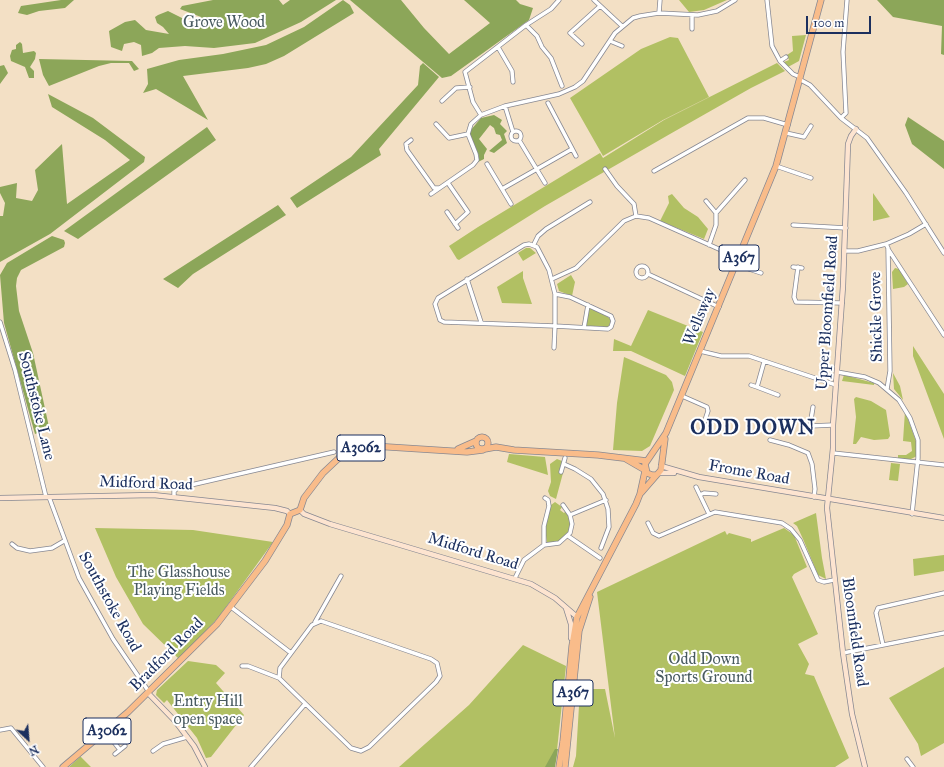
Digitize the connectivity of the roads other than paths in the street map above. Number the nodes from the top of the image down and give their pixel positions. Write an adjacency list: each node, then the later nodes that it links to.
1 (559, 0): 11 (street)
2 (594, 0): 8 (street)
3 (660, 0): 9 (street)
4 (735, 0): 10 (street)
5 (767, 0): 19 (street)
6 (820, 0): 20 (main road, A367)
7 (847, 0): 28 (street)
8 (600, 6): 12 (street); 15 (street)
9 (659, 13): 10 (street); 12 (street)
10 (692, 15): 13 (street)
11 (526, 25): 17 (street); 22 (street)
12 (622, 26): 14 (street)
13 (692, 29)
14 (610, 41): 16 (street); 26 (street)
15 (582, 44)
16 (622, 46)
17 (498, 47): 21 (street); 23 (street)
18 (786, 57): 19 (street)
19 (780, 61): 20 (street)
20 (800, 78): 28 (street); 30 (main road, Wellsway / A367)
21 (513, 82)
22 (562, 86)
23 (470, 87): 24 (street); 27 (street)
24 (442, 100)
25 (548, 104): 38 (street)
26 (505, 106): 27 (street); 33 (street)
27 (481, 115): 35 (street)
28 (841, 118): 32 (street)
29 (436, 124): 35 (street)
30 (788, 125): 34 (main road, Wellsway / A367); 44 (street)
31 (811, 126): 34 (street)
32 (856, 129): 59 (street); 62 (street, Upper Bloomfield Road)
33 (513, 132): 37 (street); 37 (street)
34 (786, 132): 41 (main road, Wellsway / A367)
35 (468, 134): 47 (street)
36 (411, 140): 49 (street)
37 (519, 140): 42 (street)
38 (572, 149): 39 (street); 42 (street)
39 (576, 156)
40 (487, 164): 50 (street)
41 (776, 166): 45 (street); 68 (main road, Wellsway / A367)
42 (536, 169): 48 (street); 50 (street)
43 (605, 169): 57 (street)
44 (654, 171)
45 (810, 178)
46 (745, 180): 56 (street)
47 (448, 183): 49 (street); 58 (street)
48 (544, 183)
49 (440, 188): 51 (street)
50 (502, 189): 54 (street)
51 (431, 194)
52 (706, 201): 56 (street)
53 (590, 202): 63 (street)
54 (511, 204)
55 (447, 212): 58 (street)
56 (716, 213): 64 (street)
57 (636, 216): 64 (street); 74 (street)
58 (455, 224): 61 (street)
59 (926, 224): 65 (street); 67 (street)
60 (793, 225): 62 (street)
61 (458, 228)
62 (846, 228): 66 (street, Upper Bloomfield Road)
63 (534, 244): 73 (street); 74 (street)
64 (709, 244): 68 (street)
65 (887, 246): 66 (street); 83 (street); 91 (street, Shickle Grove)
66 (845, 251): 76 (street, Upper Bloomfield Road)
67 (944, 253)
68 (739, 258): 69 (main road, Wellsway / A367)
69 (737, 265): 71 (street); 78 (main road, Wellsway / A367)
70 (793, 267): 76 (street)
71 (761, 273)
72 (648, 274): 78 (street)
73 (467, 279): 80 (street); 80 (street)
74 (552, 279): 75 (street)
75 (555, 294): 77 (street); 81 (street)
76 (842, 303): 87 (street, Upper Bloomfield Road)
77 (588, 305): 82 (street); 82 (street)
78 (718, 307): 85 (main road, Wellsway / A367)
79 (0, 322): 122 (street, Southstoke Lane)
80 (481, 322): 81 (street)
81 (555, 326): 82 (street); 84 (street)
82 (584, 328)
83 (944, 335)
84 (554, 348)
85 (700, 351): 86 (street); 93 (main road, Wellsway / A367)
86 (764, 362): 89 (street); 90 (street)
87 (837, 372): 89 (street, Upper Bloomfield Road); 91 (street)
88 (751, 385): 90 (street)
89 (836, 385): 95 (street, Upper Bloomfield Road)
90 (757, 387): 92 (street)
91 (887, 388): 109 (street)
92 (778, 395)
93 (682, 396): 96 (street); 97 (main road, Wellsway / A367)
94 (813, 408): 95 (street)
95 (833, 425): 105 (street, Upper Bloomfield Road)
96 (701, 432)
97 (666, 433): 108 (main road, Wellsway / A367); 111 (main road, Wellsway / A367)
98 (487, 440): 100 (main road); 101 (main road); 103 (main road, A3062)
99 (770, 440): 125 (street, Frome Road)
100 (476, 441): 101 (main road); 102 (main road, A3062)
101 (484, 449): 102 (main road, A3062); 103 (main road, A3062)
102 (451, 450): 129 (main road, A3062)
103 (510, 450): 107 (main road, A3062)
104 (334, 452): 121 (street)
105 (832, 453): 109 (street); 127 (street, Upper Bloomfield Road)
106 (565, 458): 110 (street)
107 (623, 458): 108 (main road, A3062); 113 (main road, A3062)
108 (648, 460): 111 (main road); 113 (main road, Wellsway)
109 (918, 462): 112 (street); 132 (street)
110 (564, 464): 114 (street); 126 (street)
111 (661, 465): 115 (street, Frome Road); 116 (main road, Wellsway)
112 (944, 465)
113 (645, 470): 116 (main road); 118 (main road, Wellsway / A367)
114 (562, 472)
115 (680, 473): 116 (street, Frome Road); 125 (street, Frome Road)
116 (658, 474): 118 (main road, Wellsway / A367)
117 (696, 487): 120 (street)
118 (640, 494): 148 (main road, Wellsway / A367)
119 (716, 494): 120 (street)
120 (700, 495): 131 (street)
121 (174, 496): 122 (street, Midford Road); 130 (street, Midford Road)
122 (48, 497): 123 (street, Midford Road); 137 (street, Southstoke Road)
123 (0, 498)
124 (545, 498): 139 (street)
125 (814, 498): 127 (street, Frome Road)
126 (606, 500): 133 (street); 140 (street)
127 (827, 500): 132 (street, Frome Road); 144 (street, Bloomfield Road)
128 (563, 506): 133 (street)
129 (300, 510): 130 (main road); 143 (street, Midford Road)
130 (290, 514): 147 (main road, Bradford Road / A3062)
131 (709, 514): 135 (street); 144 (street)
132 (912, 514): 134 (street, Frome Road)
133 (570, 515): 136 (street)
134 (944, 518)
135 (648, 523)
136 (568, 536): 139 (street); 141 (street)
137 (64, 541): 138 (street); 157 (street, Southstoke Road)
138 (12, 544)
139 (544, 545): 143 (street)
140 (601, 548)
141 (600, 558)
142 (341, 576): 149 (street)
143 (515, 578): 146 (street, Midford Road)
144 (834, 580): 153 (street, Bloomfield Road)
145 (944, 593): 151 (street)
146 (564, 606): 148 (street, Midford Road); 152 (street)
147 (231, 607): 154 (street); 157 (main road, Bradford Road / A3062)
148 (580, 618): 152 (main road, Wellsway / A367); 172 (main road, Wellsway / A367)
149 (315, 622): 154 (street); 158 (street)
150 (944, 633): 151 (street)
151 (884, 645): 153 (street)
152 (572, 646): 171 (main road, Wellsway / A367)
153 (843, 653): 173 (street, Bloomfield Road)
154 (291, 654): 156 (street)
155 (242, 666): 156 (street)
156 (279, 678): 158 (street)
157 (149, 692): 160 (main road, Bradford Road / A3062); 161 (street)
158 (305, 704): 170 (street)
159 (0, 730): 167 (street)
160 (106, 732): 163 (street); 168 (main road, Bradford Road / A3062)
161 (187, 737): 164 (street); 169 (street)
162 (126, 746): 163 (street)
163 (120, 750): 165 (street)
164 (152, 751)
165 (115, 754)
166 (907, 759): 174 (street)
167 (43, 767)
168 (63, 767)
169 (205, 767)
170 (251, 767)
171 (559, 767)
172 (565, 767)
173 (865, 767)
174 (913, 767)

